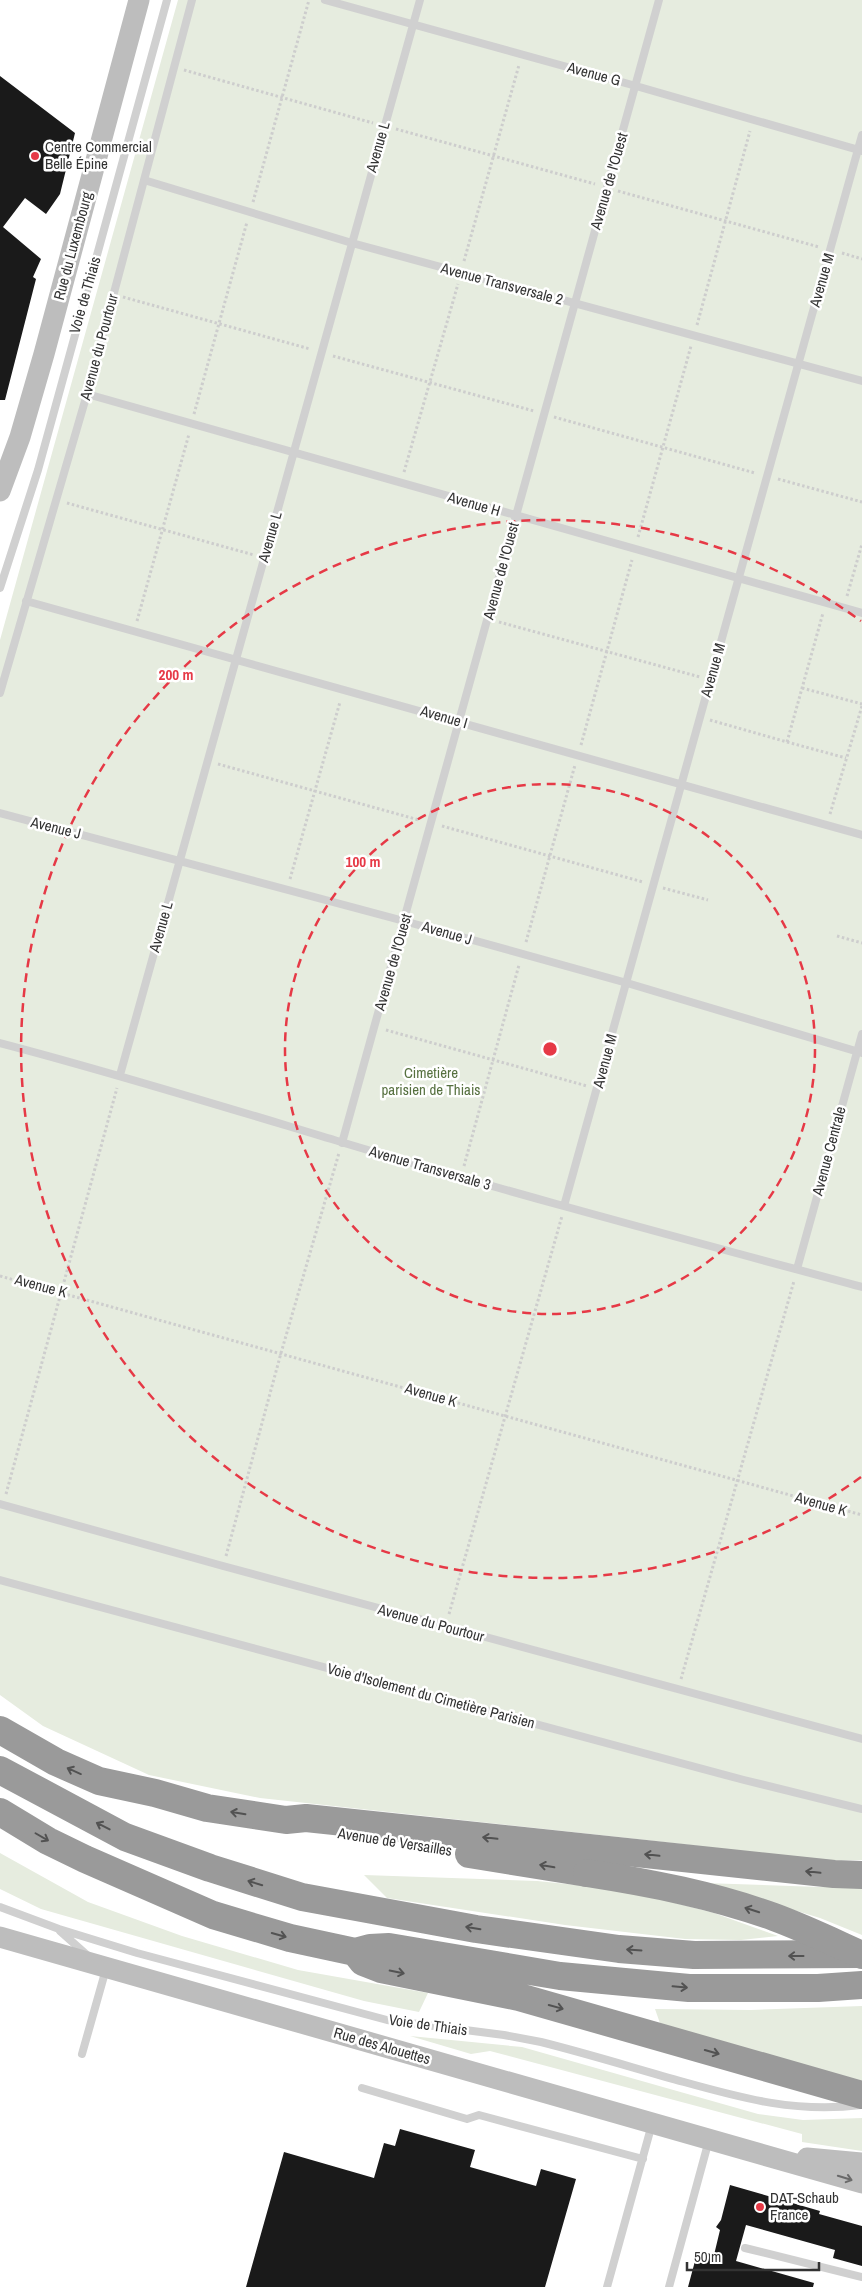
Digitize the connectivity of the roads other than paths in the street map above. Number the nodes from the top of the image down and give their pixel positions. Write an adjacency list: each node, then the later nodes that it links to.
1 (139, 0): 18 (main road, Rue du Luxembourg)
2 (167, 0): 21 (lane, Voie de Thiais)
3 (192, 0): 11 (lane, Avenue du Pourtour)
4 (325, 0): 7 (lane, Avenue G)
5 (420, 0): 7 (lane, Avenue L)
6 (659, 0): 8 (lane, Avenue de l'Ouest)
7 (413, 25): 8 (lane, Avenue G); 12 (lane, Avenue L)
8 (636, 86): 10 (lane, Avenue G); 13 (lane, Avenue de l'Ouest)
9 (862, 134): 10 (lane, Avenue M)
10 (860, 151): 14 (lane, Avenue M)
11 (144, 180): 12 (lane, Avenue Transversale 2); 16 (lane, Avenue du Pourtour)
12 (352, 243): 13 (lane, Avenue Transversale 2); 17 (lane, Avenue L)
13 (575, 304): 14 (lane, Avenue Transversale 2); 19 (lane, Avenue de l'Ouest)
14 (798, 364): 15 (lane, Avenue Transversale 2); 20 (lane, Avenue M)
15 (862, 381)
16 (87, 394): 17 (lane, Avenue H); 22 (lane, Avenue du Pourtour)
17 (294, 451): 19 (lane, Avenue H); 24 (lane, Avenue L)
18 (0, 491)
19 (516, 516): 20 (lane, Avenue H); 26 (lane, Avenue de l'Ouest)
20 (739, 578): 23 (lane, Avenue H); 27 (lane, Avenue M)
21 (0, 588)
22 (26, 601): 24 (lane, Avenue I); 25 (lane, Avenue du Pourtour)
23 (862, 613)
24 (236, 659): 26 (lane, Avenue I); 30 (lane, Avenue L)
25 (0, 693)
26 (460, 721): 27 (lane, Avenue I); 31 (lane, Avenue de l'Ouest)
27 (682, 783): 29 (lane, Avenue I); 32 (lane, Avenue M)
28 (0, 813): 30 (lane, Avenue J)
29 (862, 835)
30 (180, 860): 31 (lane, Avenue J); 36 (lane, Avenue L)
31 (404, 921): 32 (lane, Avenue J); 37 (lane, Avenue de l'Ouest)
32 (626, 983): 35 (lane, Avenue J); 38 (lane, Avenue M)
33 (862, 1034): 35 (lane, Avenue Centrale)
34 (0, 1042): 36 (lane, Avenue Transversale 3)
35 (860, 1052): 39 (lane, Avenue Centrale)
36 (120, 1075): 37 (lane, Avenue Transversale 3)
37 (342, 1143): 38 (lane, Avenue Transversale 3)
38 (564, 1206): 39 (lane, Avenue Transversale 3)
39 (797, 1269): 40 (lane, Avenue Transversale 3)
40 (862, 1287)
41 (2, 1504): 44 (lane, Avenue du Pourtour)
42 (0, 1580): 46 (lane, Voie d'Isolement du Cimetière Parisien)
43 (0, 1730): 48 (highway, one-way to 43)
44 (862, 1739)
45 (5, 1773): 54 (highway, one-way to 45)
46 (862, 1809)
47 (0, 1812): 53 (highway, one-way to 53)
48 (286, 1820): 49 (highway, one-way to 48); 54 (highway, Avenue de Versailles, one-way to 48, bridge)
49 (862, 1875)
50 (0, 1907): 51 (lane, Voie de Thiais)
51 (59, 1929): 55 (lane); 60 (lane, Voie de Thiais)
52 (0, 1937): 55 (main road, Rue des Alouettes)
53 (355, 1952): 56 (highway, one-way to 56); 59 (highway, one-way to 59)
54 (862, 1955)
55 (103, 1968): 57 (lane); 61 (main road, Rue des Alouettes)
56 (862, 1985)
57 (82, 2054)
58 (362, 2088): 64 (lane)
59 (862, 2095)
60 (862, 2105)
61 (653, 2122): 62 (main road, Rue des Alouettes); 64 (lane)
62 (709, 2138): 63 (main road, Rue des Alouettes); 70 (lane)
63 (765, 2154): 65 (main road); 66 (main road, one-way to 66)
64 (643, 2160): 69 (lane)
65 (862, 2163)
66 (862, 2183)
67 (745, 2248): 68 (lane)
68 (862, 2277)
69 (607, 2287)
70 (669, 2287)

